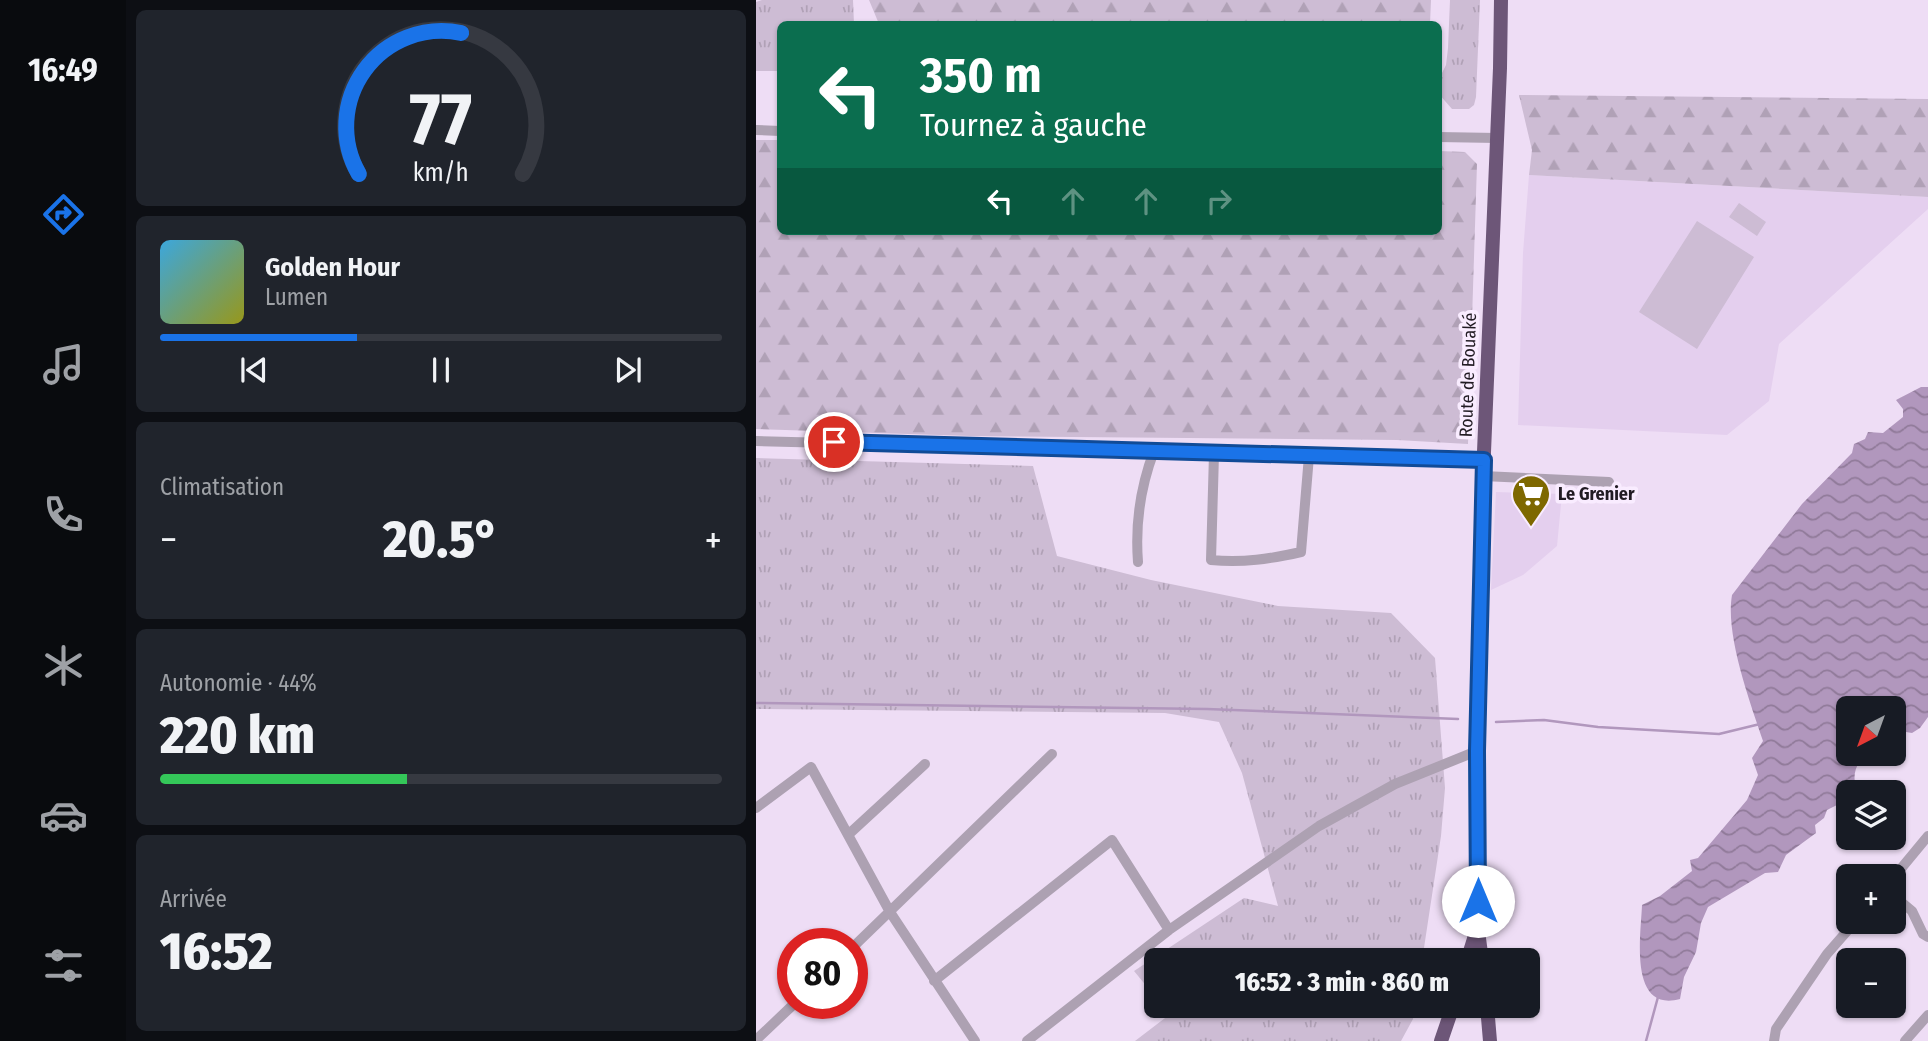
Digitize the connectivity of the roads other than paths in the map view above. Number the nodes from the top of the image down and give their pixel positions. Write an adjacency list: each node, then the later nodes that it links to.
1 (1501, 0): 5 (highway, Route de Bouaké)
2 (756, 130): 3 (street)
3 (777, 131)
4 (1442, 138): 5 (street)
5 (1497, 138): 10 (highway, Route de Bouaké)
6 (756, 441): 7 (street)
7 (1154, 452): 8 (street); 13 (street)
8 (1214, 454): 9 (street); 9 (street)
9 (1310, 456): 10 (street)
10 (1484, 460): 11 (highway, Route de Bouaké)
11 (1483, 476): 12 (street); 14 (highway, Route de Bouaké)
12 (1609, 482)
13 (1138, 562)
14 (1477, 751): 23 (highway, Route de Bouaké); 24 (street)
15 (1052, 754): 22 (street)
16 (925, 764): 18 (street)
17 (756, 808): 18 (street)
18 (849, 834): 22 (street)
19 (1928, 836): 20 (street)
20 (1905, 864)
21 (1906, 906): 27 (street)
22 (890, 912): 25 (street); 30 (street)
23 (1478, 926): 28 (highway, Route de Bouaké); 29 (highway)
24 (1169, 930): 30 (street); 37 (street)
25 (868, 933)
26 (1844, 934): 40 (street)
27 (1928, 937)
28 (1471, 948)
29 (1481, 948)
30 (934, 981): 36 (street)
31 (1928, 1015): 41 (street)
32 (1449, 1018): 38 (highway)
33 (1488, 1018): 39 (highway)
34 (778, 1019): 35 (street)
35 (756, 1040)
36 (975, 1041)
37 (1027, 1041)
38 (1441, 1041)
39 (1490, 1041)
40 (1774, 1041)
41 (1905, 1041)

